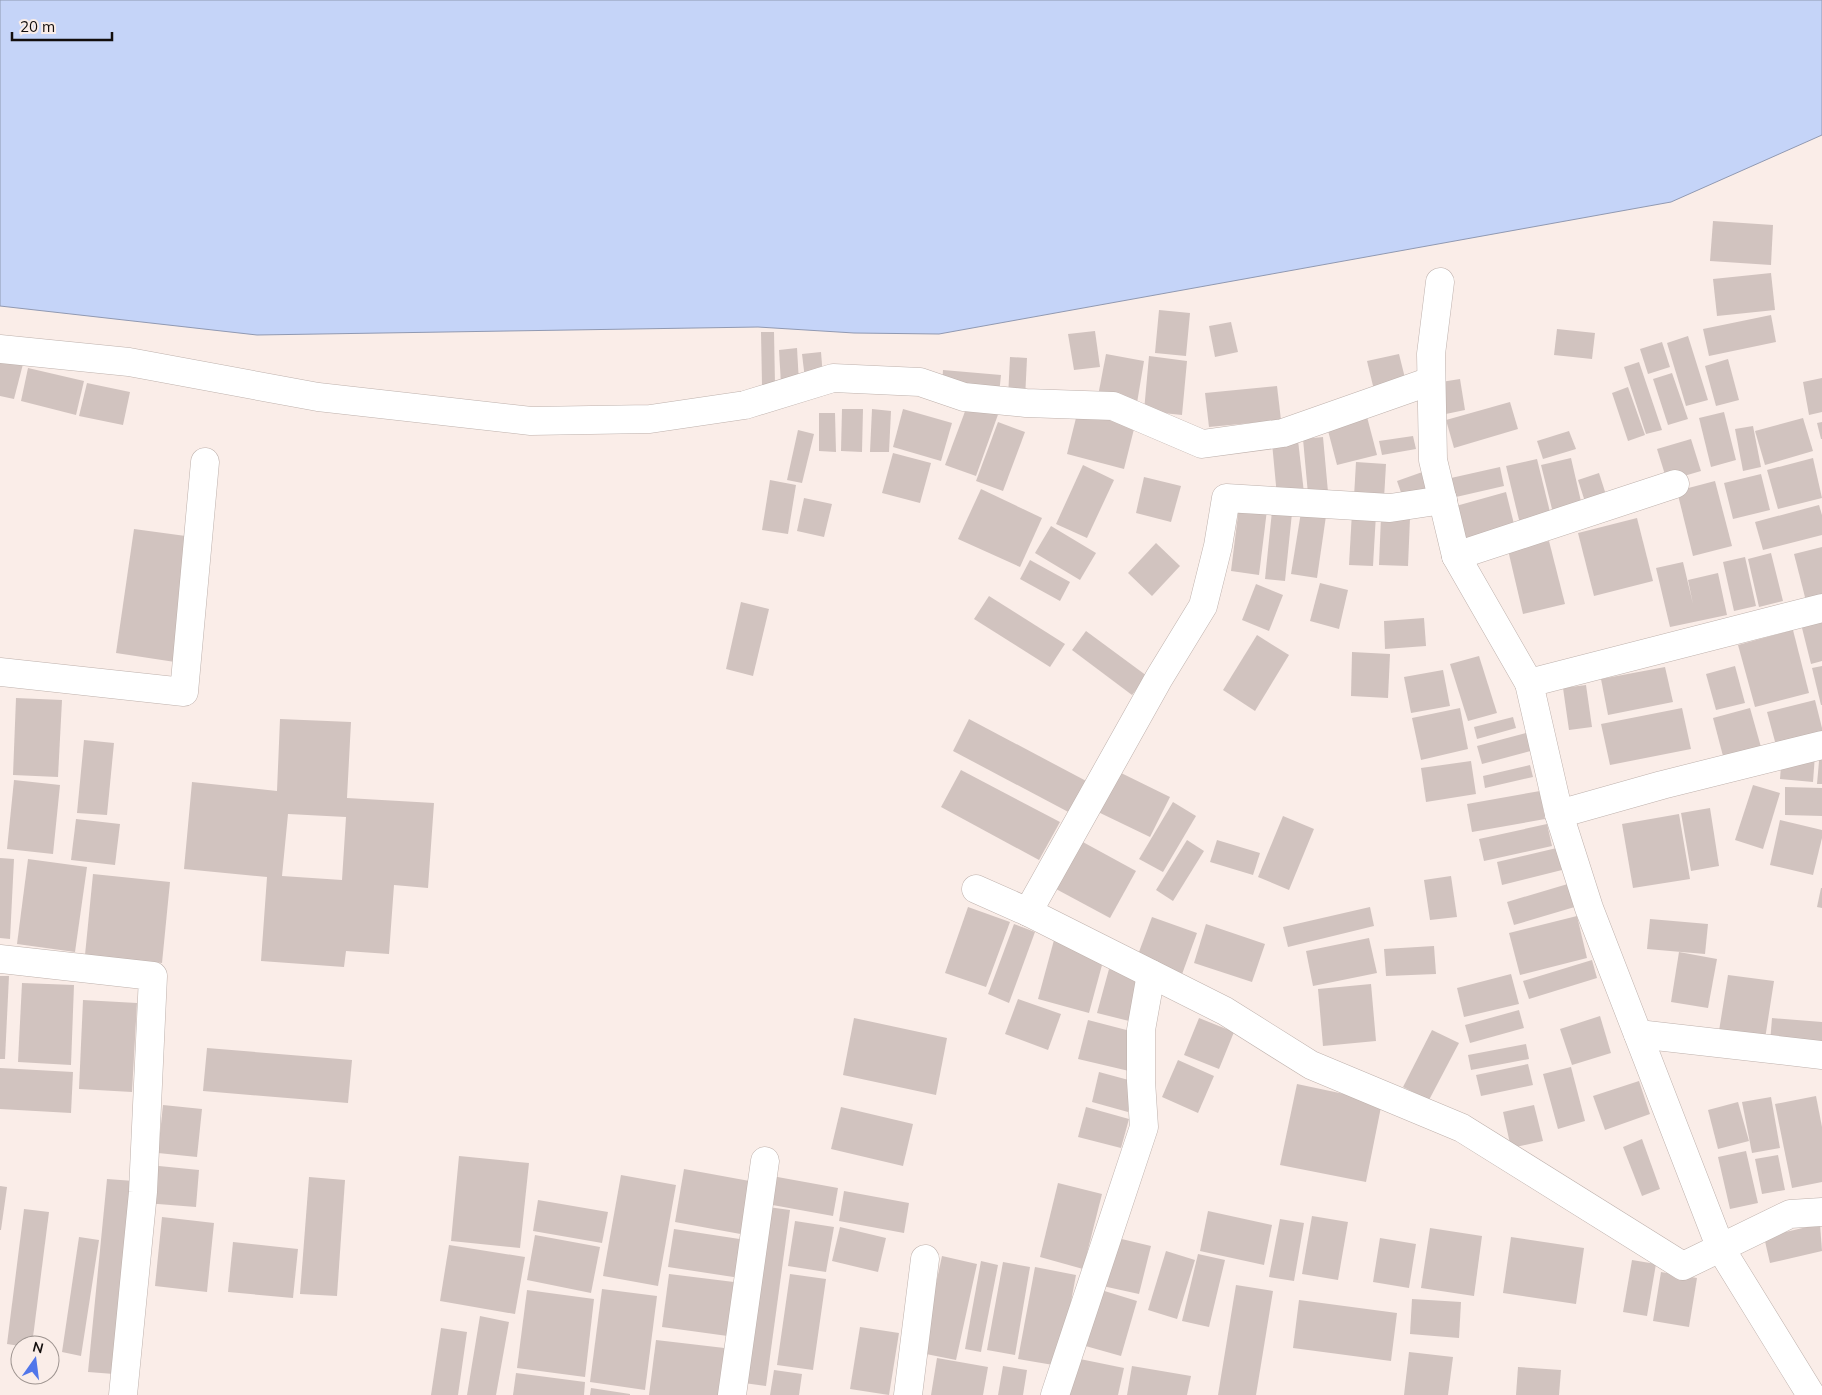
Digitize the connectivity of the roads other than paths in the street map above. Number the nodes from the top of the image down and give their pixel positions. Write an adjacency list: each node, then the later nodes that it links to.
1 (1440, 282): 3 (street)
2 (0, 349): 3 (street)
3 (1432, 382): 6 (street)
4 (205, 462): 9 (street)
5 (1675, 484): 7 (street)
6 (1442, 500): 7 (street); 14 (street)
7 (1456, 556): 10 (street)
8 (1822, 608): 10 (street)
9 (0, 672)
10 (1529, 683): 12 (street)
11 (1822, 745): 12 (street)
12 (1559, 814): 17 (street)
13 (976, 889): 14 (street)
14 (1028, 912): 16 (street)
15 (0, 958): 23 (street)
16 (1151, 974): 21 (street); 26 (street)
17 (1638, 1034): 18 (street); 21 (street)
18 (1822, 1055)
19 (765, 1161): 24 (street)
20 (1822, 1212): 21 (street)
21 (1721, 1249): 27 (street)
22 (925, 1259): 25 (street)
23 (123, 1395)
24 (732, 1395)
25 (908, 1395)
26 (1055, 1395)
27 (1811, 1395)

